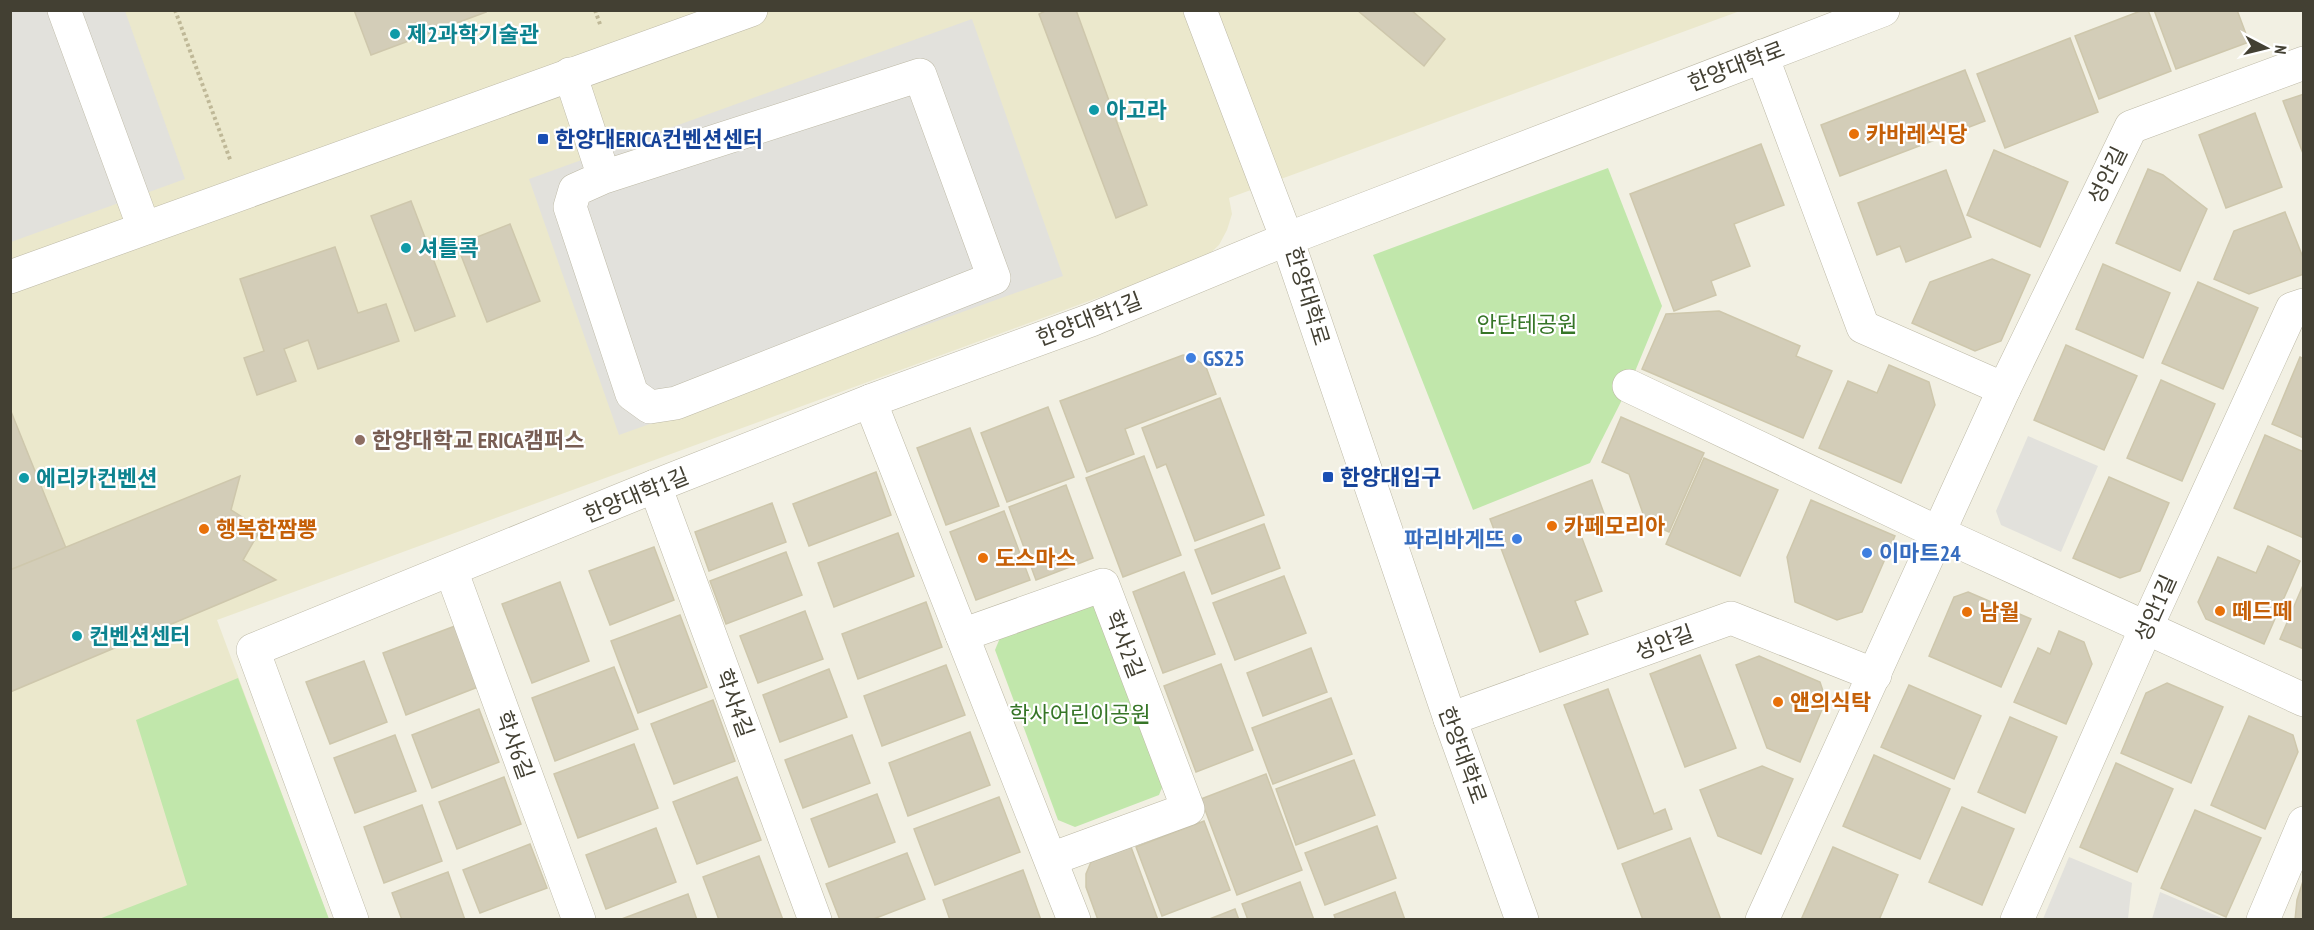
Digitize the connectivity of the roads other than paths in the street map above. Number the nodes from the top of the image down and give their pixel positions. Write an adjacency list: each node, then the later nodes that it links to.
1 (64, 10): 9 (street)
2 (751, 10): 7 (street)
3 (1200, 10): 10 (street)
4 (1883, 10): 5 (street, 한양대학로)
5 (1762, 56): 10 (street, 한양대학로); 14 (street)
6 (2304, 63): 14 (street, 성안길)
7 (570, 74): 8 (street); 9 (street)
8 (604, 177): 8 (street)
9 (144, 228): 11 (street)
10 (1287, 239): 15 (street, 한양대학1길); 23 (street, 한양대학로)
11 (10, 277)
12 (2304, 305): 19 (street, 성안1길)
13 (1629, 386): 17 (street)
14 (2004, 390): 17 (street, 성안길)
15 (870, 401): 16 (street, 한양대학1길); 20 (street)
16 (656, 486): 18 (street, 한양대학1길); 28 (street, 학사4길)
17 (1940, 533): 19 (street); 21 (street, 성안길)
18 (451, 570): 26 (street, 학사6길); 27 (street, 한양대학1길)
19 (2146, 628): 22 (street); 32 (street, 성안1길)
20 (962, 635): 25 (street); 25 (street, 학사2길)
21 (1875, 675): 23 (street, 성안길); 31 (street, 성안길)
22 (2304, 700)
23 (1450, 719): 30 (street, 한양대학로)
24 (2304, 823): 33 (street)
25 (1051, 859): 29 (street)
26 (568, 916)
27 (352, 920)
28 (815, 920)
29 (1074, 920)
30 (1522, 920)
31 (1762, 920)
32 (2017, 920)
33 (2263, 920)

